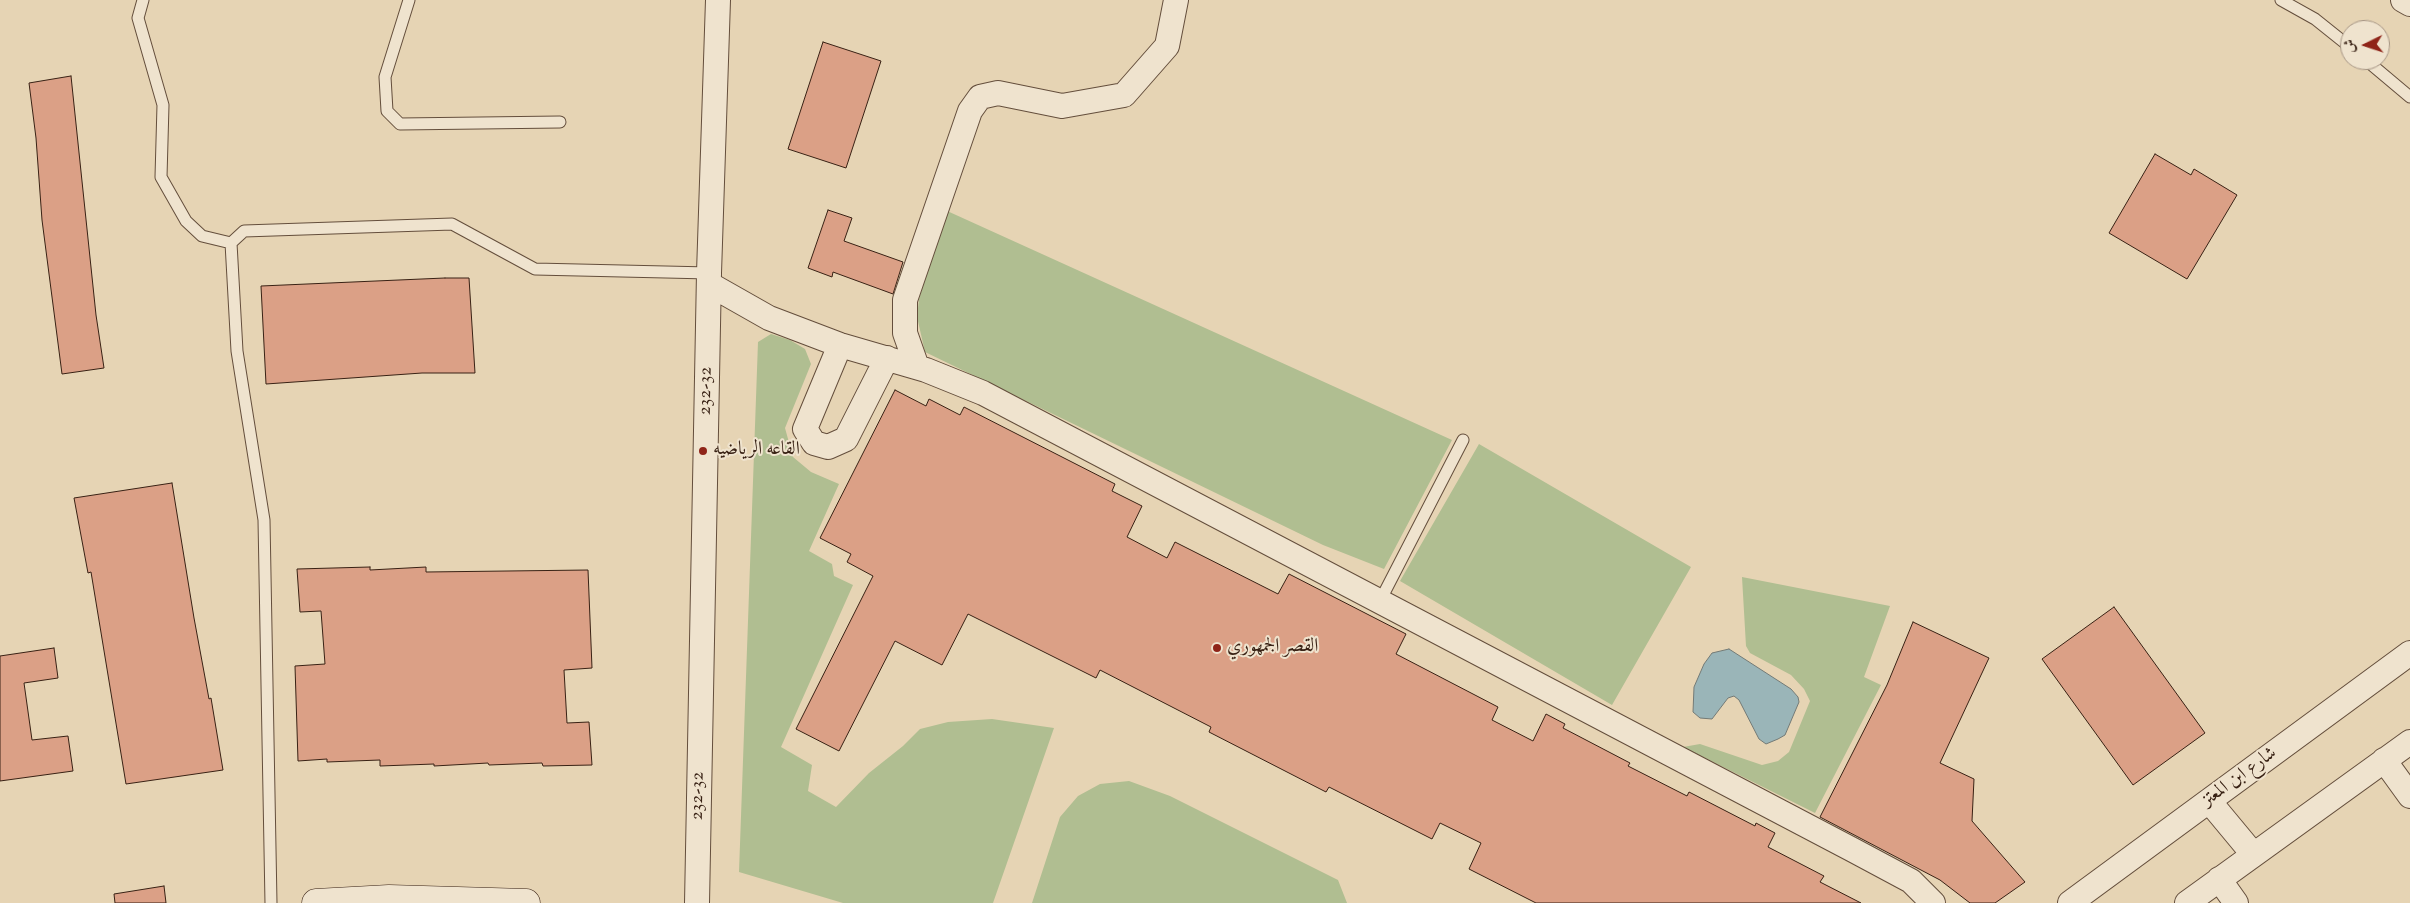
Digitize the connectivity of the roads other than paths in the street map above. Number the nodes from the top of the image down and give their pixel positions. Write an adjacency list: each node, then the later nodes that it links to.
1 (143, 0): 12 (lane)
2 (409, 0): 11 (lane)
3 (718, 0): 13 (street, 232-32)
4 (1176, 0): 16 (street)
5 (2280, 0): 8 (lane)
6 (2404, 0): 7 (street)
7 (2410, 4)
8 (2340, 39)
9 (2378, 70): 10 (lane)
10 (2410, 97)
11 (560, 122)
12 (231, 243): 13 (lane); 27 (lane)
13 (709, 279): 14 (street); 30 (street, 232-32)
14 (840, 345): 15 (street); 15 (street)
15 (887, 358): 16 (street)
16 (917, 367): 18 (street)
17 (1463, 440): 18 (lane)
18 (1380, 602): 31 (street)
19 (2410, 653): 23 (street, شارع ابن المعتز)
20 (2410, 742): 21 (street)
21 (2384, 760): 22 (street); 24 (street)
22 (2410, 796)
23 (2209, 801): 24 (street); 32 (street, شارع ابن المعتز)
24 (2253, 854): 25 (street)
25 (2219, 879): 33 (street); 34 (street)
26 (449, 901): 28 (main road); 29 (main road)
27 (270, 903)
28 (316, 903)
29 (526, 903)
30 (697, 903)
31 (1933, 903)
32 (2070, 903)
33 (2187, 903)
34 (2236, 903)

